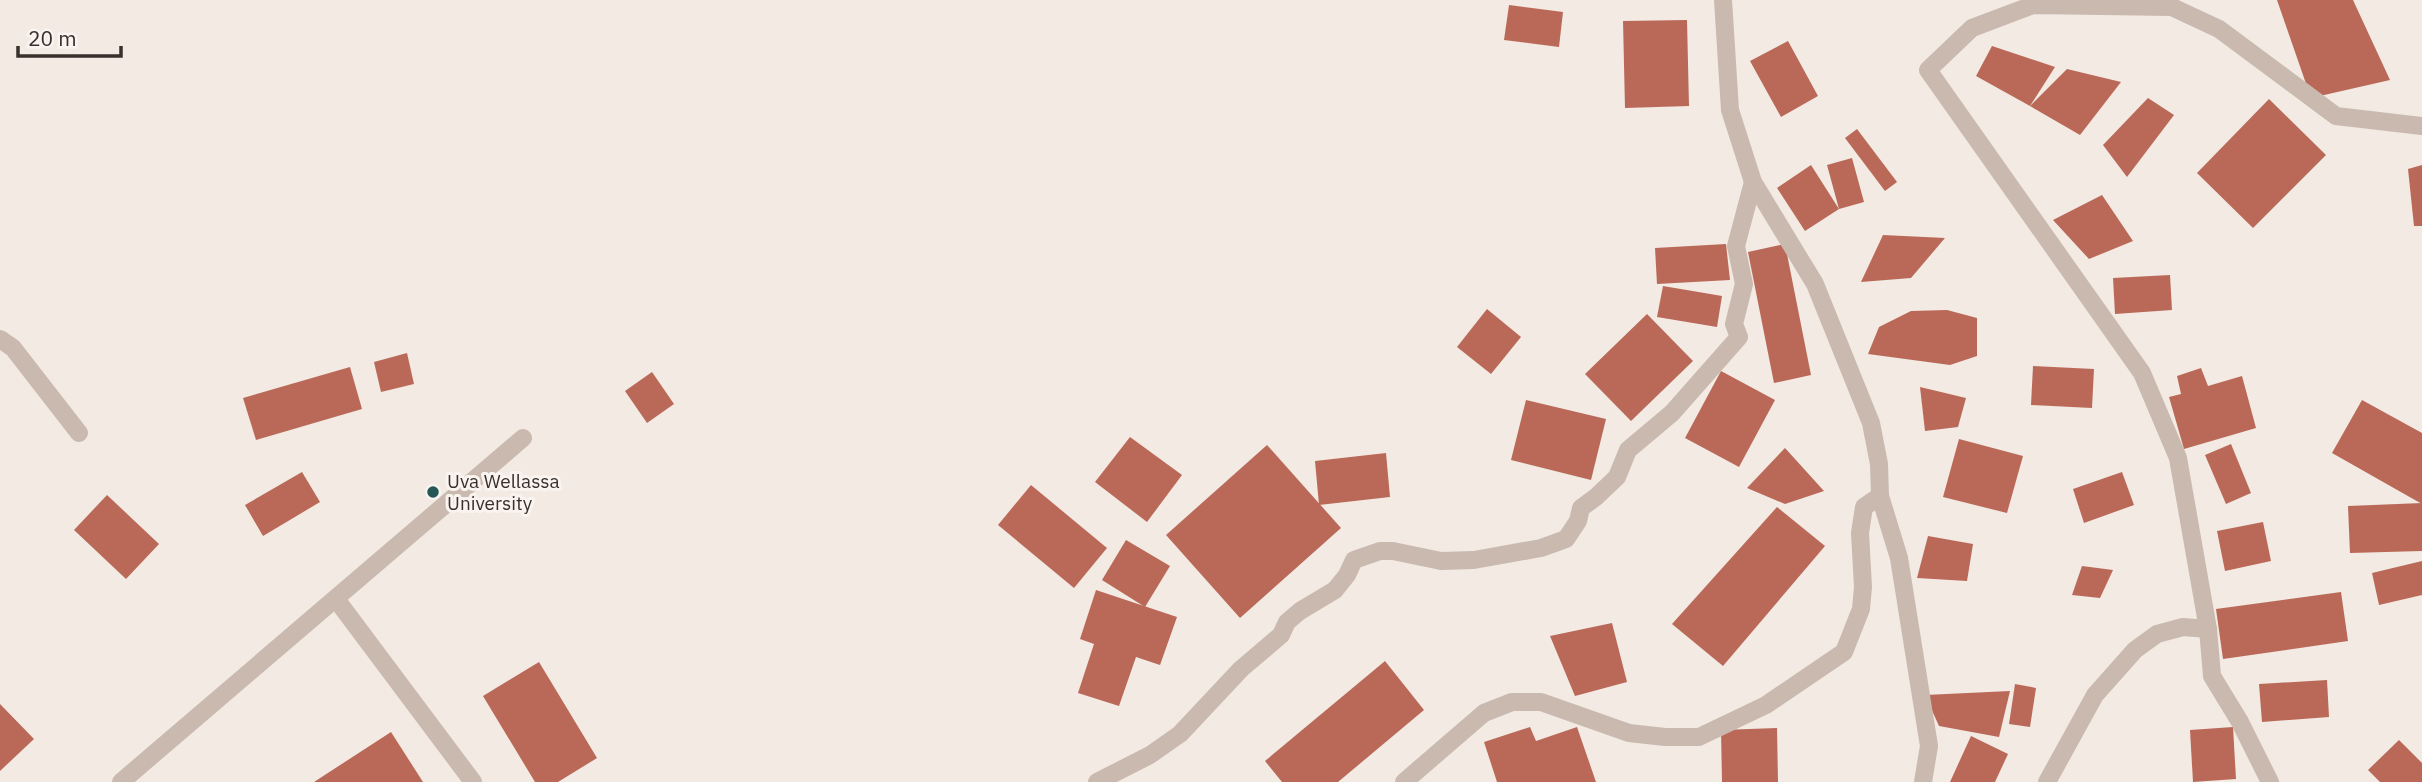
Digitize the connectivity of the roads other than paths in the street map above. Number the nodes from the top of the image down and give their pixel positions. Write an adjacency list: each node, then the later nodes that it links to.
1 (1723, 0): 3 (street)
2 (2422, 126): 9 (street)
3 (1753, 182): 7 (street); 12 (street)
4 (0, 338): 5 (street)
5 (79, 433)
6 (523, 438): 8 (street)
7 (1880, 496): 13 (street); 14 (street)
8 (336, 599): 10 (street); 11 (street)
9 (2208, 629): 15 (street); 16 (street)
10 (121, 782)
11 (472, 782)
12 (1097, 782)
13 (1404, 782)
14 (1923, 782)
15 (2047, 782)
16 (2270, 782)

